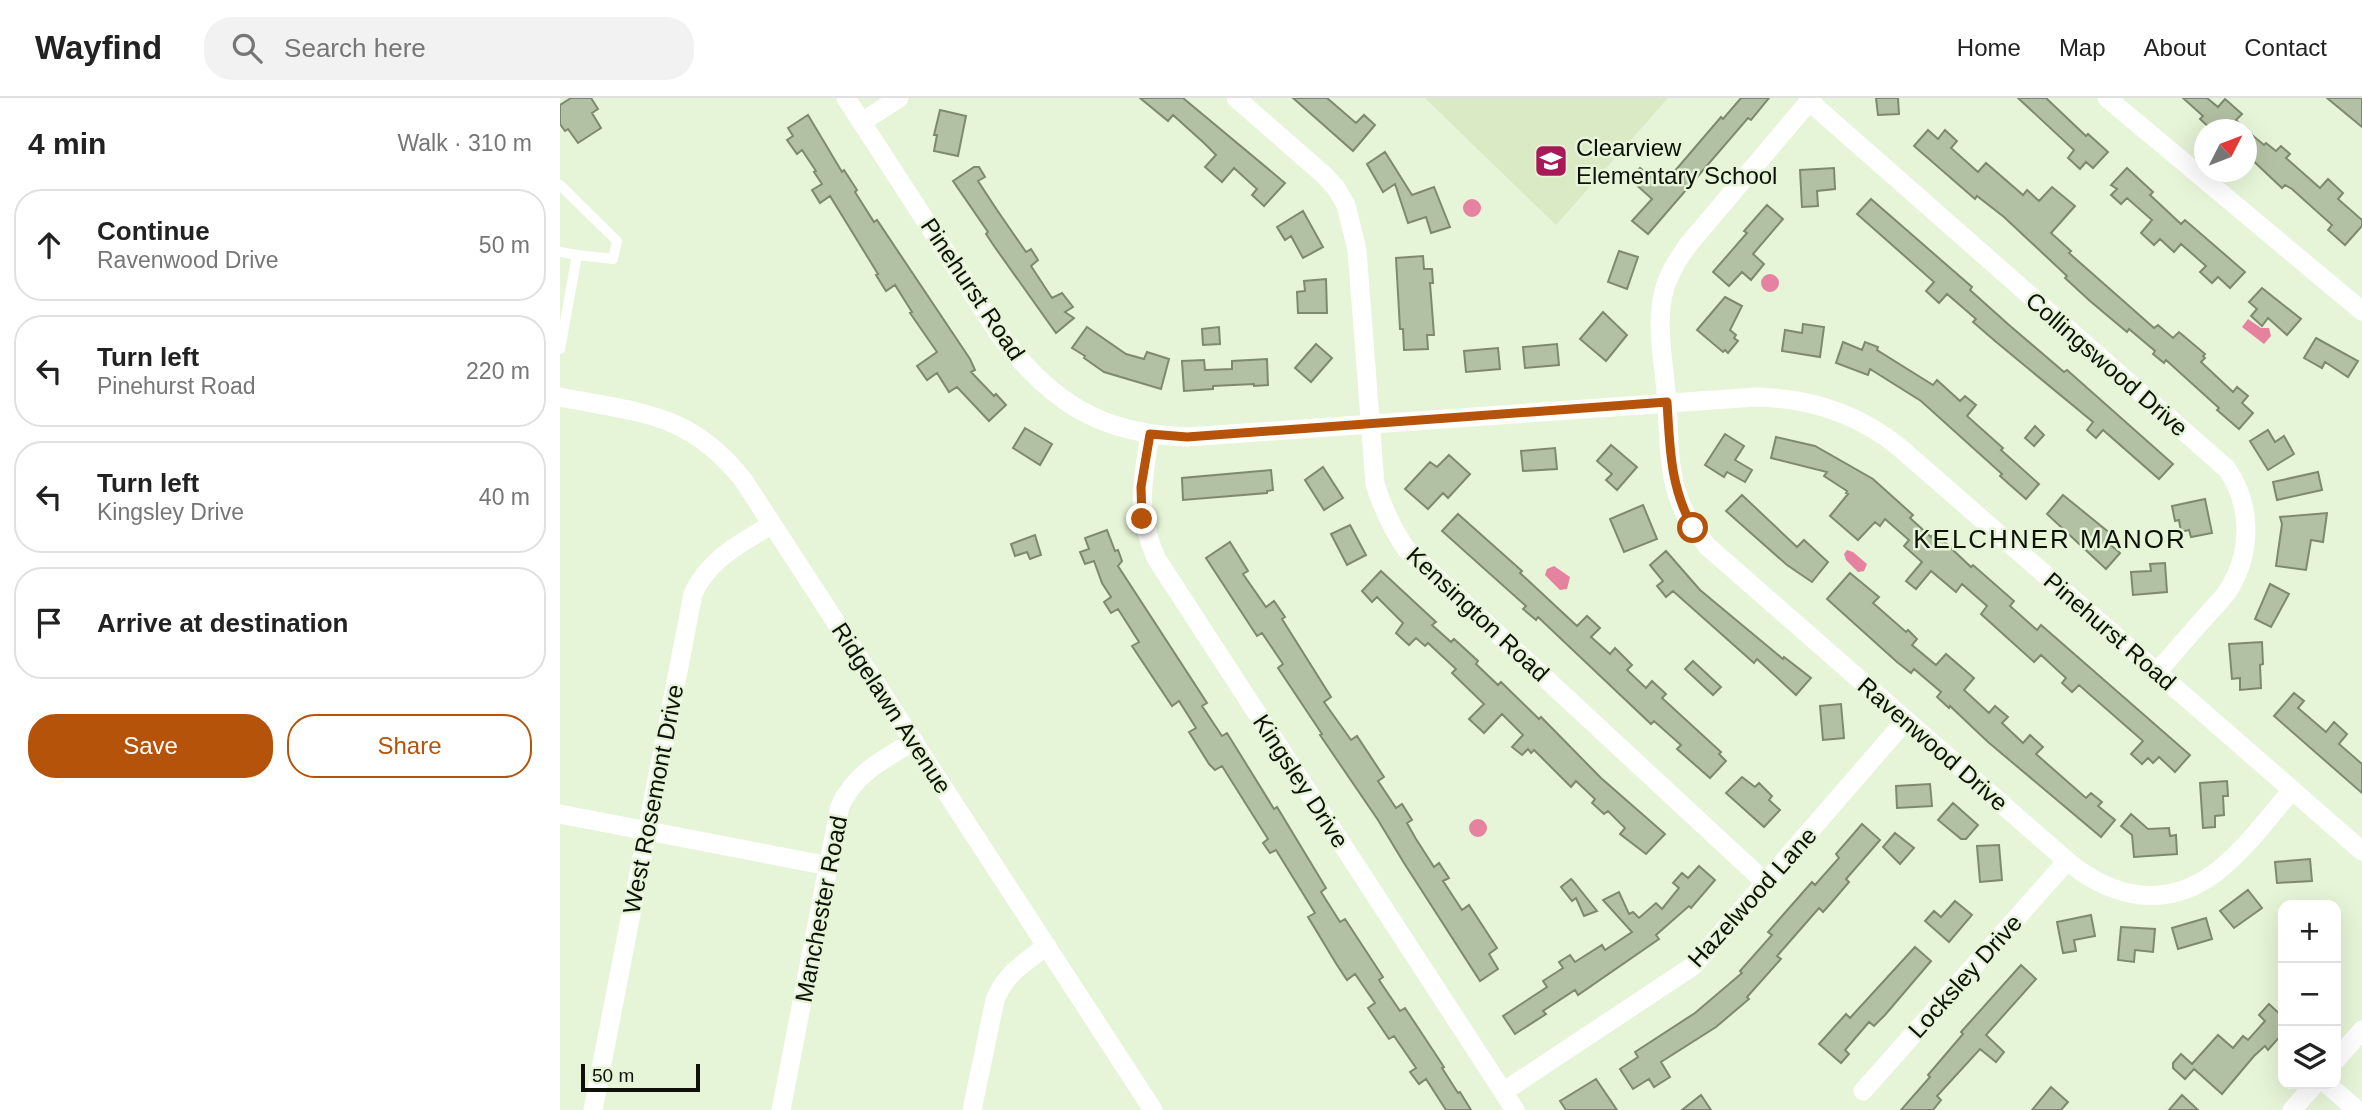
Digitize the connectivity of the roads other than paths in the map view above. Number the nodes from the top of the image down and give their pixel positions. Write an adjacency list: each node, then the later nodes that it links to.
1 (846, 98): 6 (street, Pinehurst Road)
2 (899, 98): 6 (street)
3 (1236, 98): 14 (street, Kensington Road)
4 (2107, 98): 10 (street)
5 (1810, 100): 13 (street, Ravenwood Drive); 17 (street, Collingswood Drive)
6 (862, 122): 15 (street, Pinehurst Road)
7 (560, 185): 9 (lane)
8 (560, 252): 9 (lane)
9 (577, 255): 11 (lane)
10 (2362, 311)
11 (560, 349)
12 (560, 397): 16 (street, Ridgelawn Avenue)
13 (1667, 402): 14 (street, Pinehurst Road); 17 (street, Pinehurst Road); 18 (street, Ravenwood Drive)
14 (1370, 423): 15 (street, Pinehurst Road); 26 (street, Kensington Road)
15 (1150, 434): 33 (street, Kingsley Drive)
16 (772, 524): 19 (street, Ridgelawn Avenue); 22 (street, West Rosemont Drive)
17 (2157, 673): 20 (street, Pinehurst Road)
18 (1906, 720): 24 (street, Ravenwood Drive); 26 (street, Hazelwood Lane)
19 (914, 741): 25 (street, Manchester Road); 27 (street, Ridgelawn Avenue)
20 (2292, 790): 23 (street, Pinehurst Road); 24 (street, Ravenwood Drive)
21 (560, 814): 22 (street)
22 (647, 831): 25 (street); 34 (street, West Rosemont Drive)
23 (2362, 851)
24 (2067, 861): 32 (street, Locksley Drive)
25 (829, 866): 35 (street, Manchester Road)
26 (1766, 883): 33 (street, Hazelwood Lane)
27 (1047, 946): 36 (street); 37 (street, Ridgelawn Avenue)
28 (2362, 1030): 29 (street)
29 (2341, 1054)
30 (2311, 1089): 39 (street)
31 (2333, 1089): 40 (street)
32 (1863, 1091)
33 (1503, 1092): 38 (street, Kingsley Drive)
34 (593, 1110)
35 (781, 1110)
36 (972, 1110)
37 (1153, 1110)
38 (1515, 1110)
39 (2292, 1110)
40 (2357, 1110)

